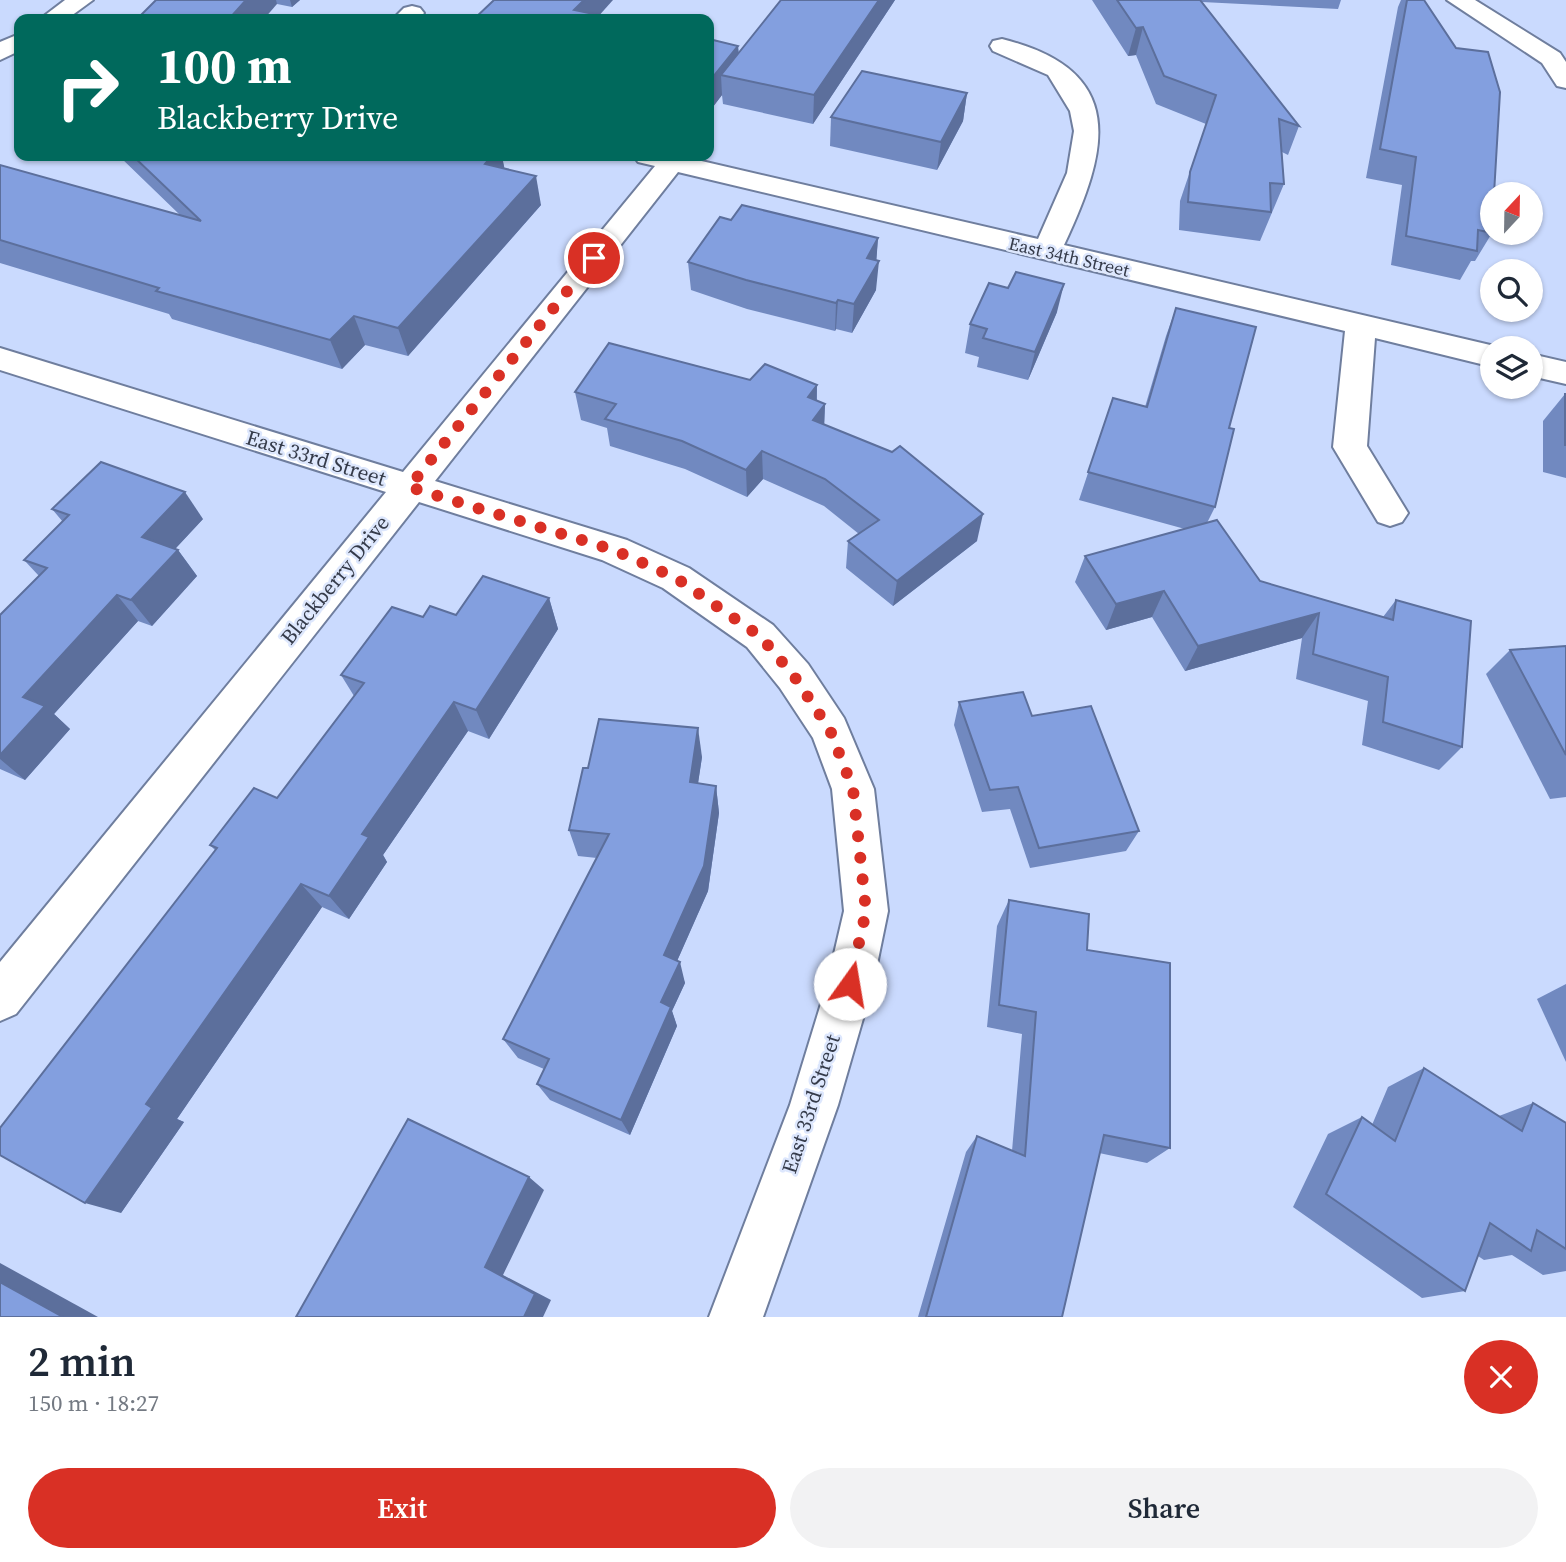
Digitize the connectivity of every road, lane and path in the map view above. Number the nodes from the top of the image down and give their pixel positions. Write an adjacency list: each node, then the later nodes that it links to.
1 (81, 0): 3 (street)
2 (1459, 0): 5 (street)
3 (60, 14)
4 (1002, 46): 8 (street)
5 (1566, 80)
6 (657, 161): 14 (street, Blackberry Drive)
7 (667, 161): 8 (street, East 34th Street)
8 (1045, 252): 9 (street, East 34th Street)
9 (1361, 325): 10 (street, East 34th Street); 15 (street)
10 (1480, 353)
11 (0, 359): 14 (street, East 33rd Street)
12 (1543, 368): 13 (street)
13 (1566, 373)
14 (409, 487): 16 (street, Blackberry Drive); 17 (street, East 33rd Street)
15 (1390, 513)
16 (0, 998)
17 (736, 1317)

